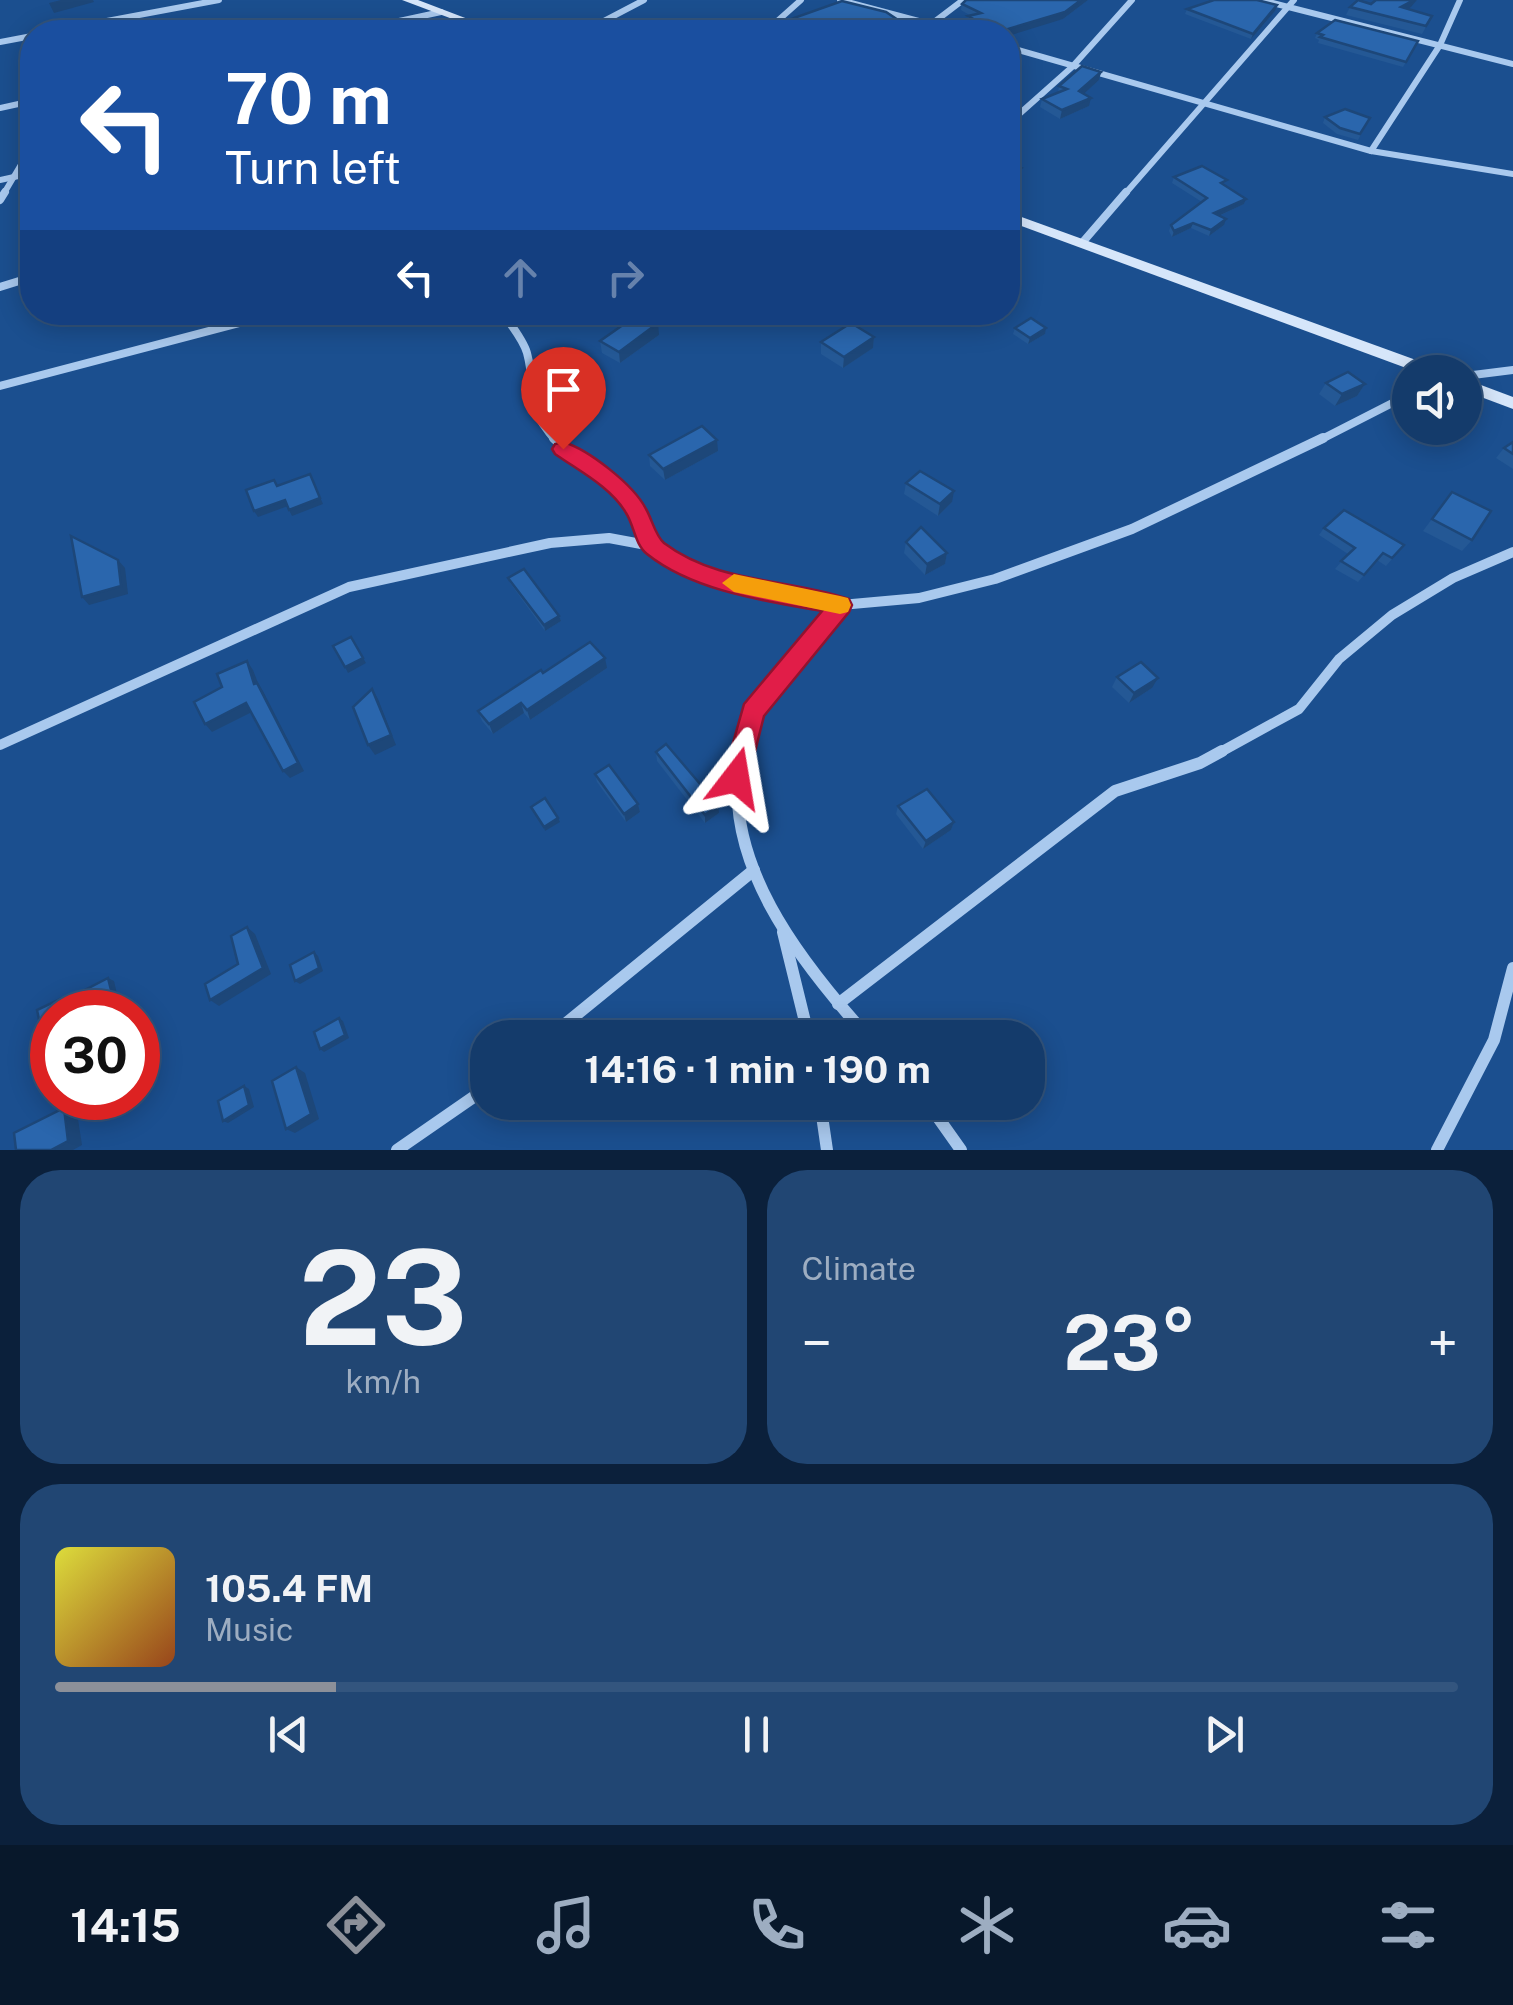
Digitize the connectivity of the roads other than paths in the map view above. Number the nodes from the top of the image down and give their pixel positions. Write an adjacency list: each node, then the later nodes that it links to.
1 (219, 0): 12 (street)
2 (408, 0): 11 (street)
3 (644, 0): 15 (street)
4 (802, 0): 16 (street)
5 (840, 0): 17 (street)
6 (962, 0): 18 (street)
7 (1132, 0): 24 (street)
8 (1261, 0): 10 (street)
9 (1460, 0): 19 (street)
10 (1292, 3): 19 (street); 25 (street)
11 (441, 12): 13 (street); 14 (street)
12 (112, 20)
13 (404, 20)
14 (463, 20)
15 (606, 20)
16 (779, 20)
17 (917, 20)
18 (937, 20)
19 (1440, 45): 22 (street); 27 (street)
20 (1020, 51): 24 (street)
21 (1513, 54): 22 (street)
22 (1484, 57): 23 (street)
23 (1513, 64)
24 (1072, 66): 25 (street); 26 (street)
25 (1204, 104): 27 (street); 35 (street)
26 (1020, 113)
27 (1370, 150): 29 (street)
28 (20, 165): 31 (street)
29 (1513, 174)
30 (20, 175): 31 (street)
31 (12, 177): 32 (street); 33 (street)
32 (0, 180)
33 (0, 200)
34 (1020, 220): 35 (street)
35 (1082, 243): 38 (street)
36 (232, 325): 41 (street)
37 (510, 325): 45 (street)
38 (1392, 357)
39 (1513, 370): 40 (street)
40 (1482, 374)
41 (0, 386)
42 (1482, 390): 43 (street)
43 (1513, 402)
44 (1392, 403): 47 (street)
45 (652, 546): 47 (street); 48 (street)
46 (1513, 552): 52 (street)
47 (840, 605): 49 (street)
48 (0, 746)
49 (754, 870): 50 (street); 53 (street)
50 (780, 921): 52 (street); 54 (street)
51 (1513, 968): 62 (street)
52 (838, 1004): 55 (street)
53 (570, 1020)
54 (805, 1020)
55 (853, 1020)
56 (470, 1099): 59 (street)
57 (823, 1120): 60 (street)
58 (940, 1120): 61 (street)
59 (397, 1150)
60 (827, 1150)
61 (961, 1150)
62 (1437, 1150)

